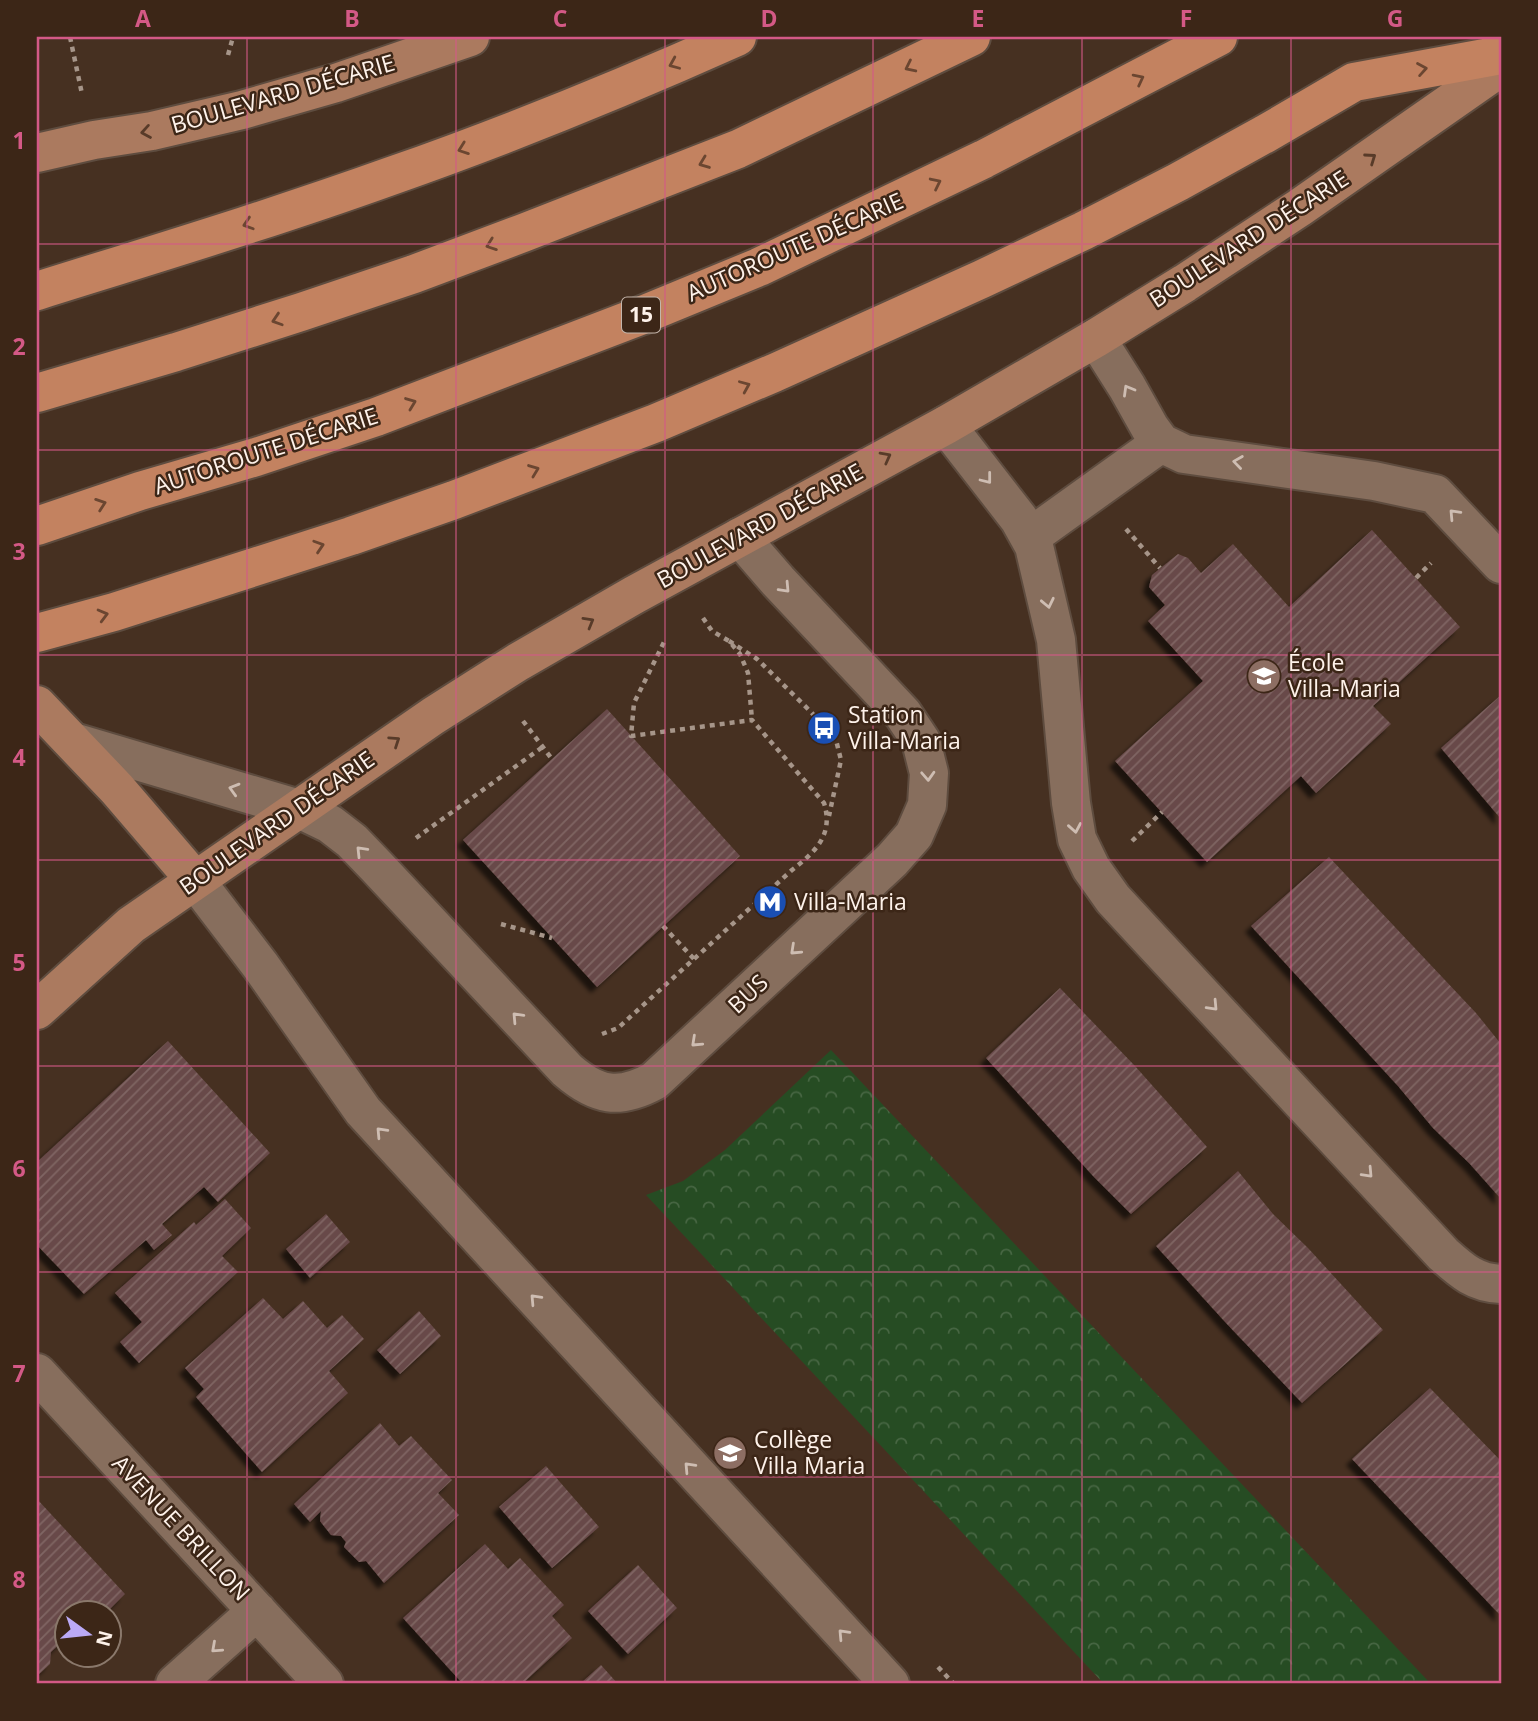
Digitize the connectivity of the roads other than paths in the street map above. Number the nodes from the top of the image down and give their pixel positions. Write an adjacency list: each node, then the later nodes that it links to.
1 (470, 37): 7 (main road, BOULEVARD DÉCARIE, one-way to 7)
2 (737, 37): 10 (highway, one-way to 10)
3 (971, 37): 12 (highway, one-way to 12)
4 (1217, 37): 15 (highway, AUTOROUTE DÉCARIE / 15, one-way to 4)
5 (1501, 55): 19 (highway, one-way to 5)
6 (1501, 67): 11 (main road, BOULEVARD DÉCARIE, one-way to 6)
7 (94, 140): 8 (street, BOULEVARD DÉCARIE); 9 (main road, BOULEVARD DÉCARIE)
8 (37, 145)
9 (37, 153)
10 (37, 291)
11 (1096, 338): 13 (main road, BOULEVARD DÉCARIE); 14 (street, one-way to 11)
12 (37, 393)
13 (946, 425): 16 (main road, BOULEVARD DÉCARIE, one-way to 13); 17 (street, one-way to 17)
14 (1161, 443): 17 (street); 18 (street, one-way to 14)
15 (37, 526)
16 (740, 537): 22 (main road, BOULEVARD DÉCARIE, one-way to 16); 22 (street, BUS, one-way to 22)
17 (1030, 537): 25 (street, one-way to 25)
18 (1501, 564)
19 (37, 633)
20 (37, 705): 21 (main road)
21 (73, 743): 22 (street, BUS, one-way to 21); 23 (main road)
22 (299, 808): 23 (main road, BOULEVARD DÉCARIE)
23 (195, 880): 24 (main road, BOULEVARD DÉCARIE); 30 (street, one-way to 23)
24 (37, 1010)
25 (1501, 1284)
26 (37, 1373): 27 (street, AVENUE BRILLON)
27 (257, 1611): 28 (street, one-way to 28); 29 (street, AVENUE BRILLON)
28 (175, 1684)
29 (324, 1684)
30 (890, 1684)

